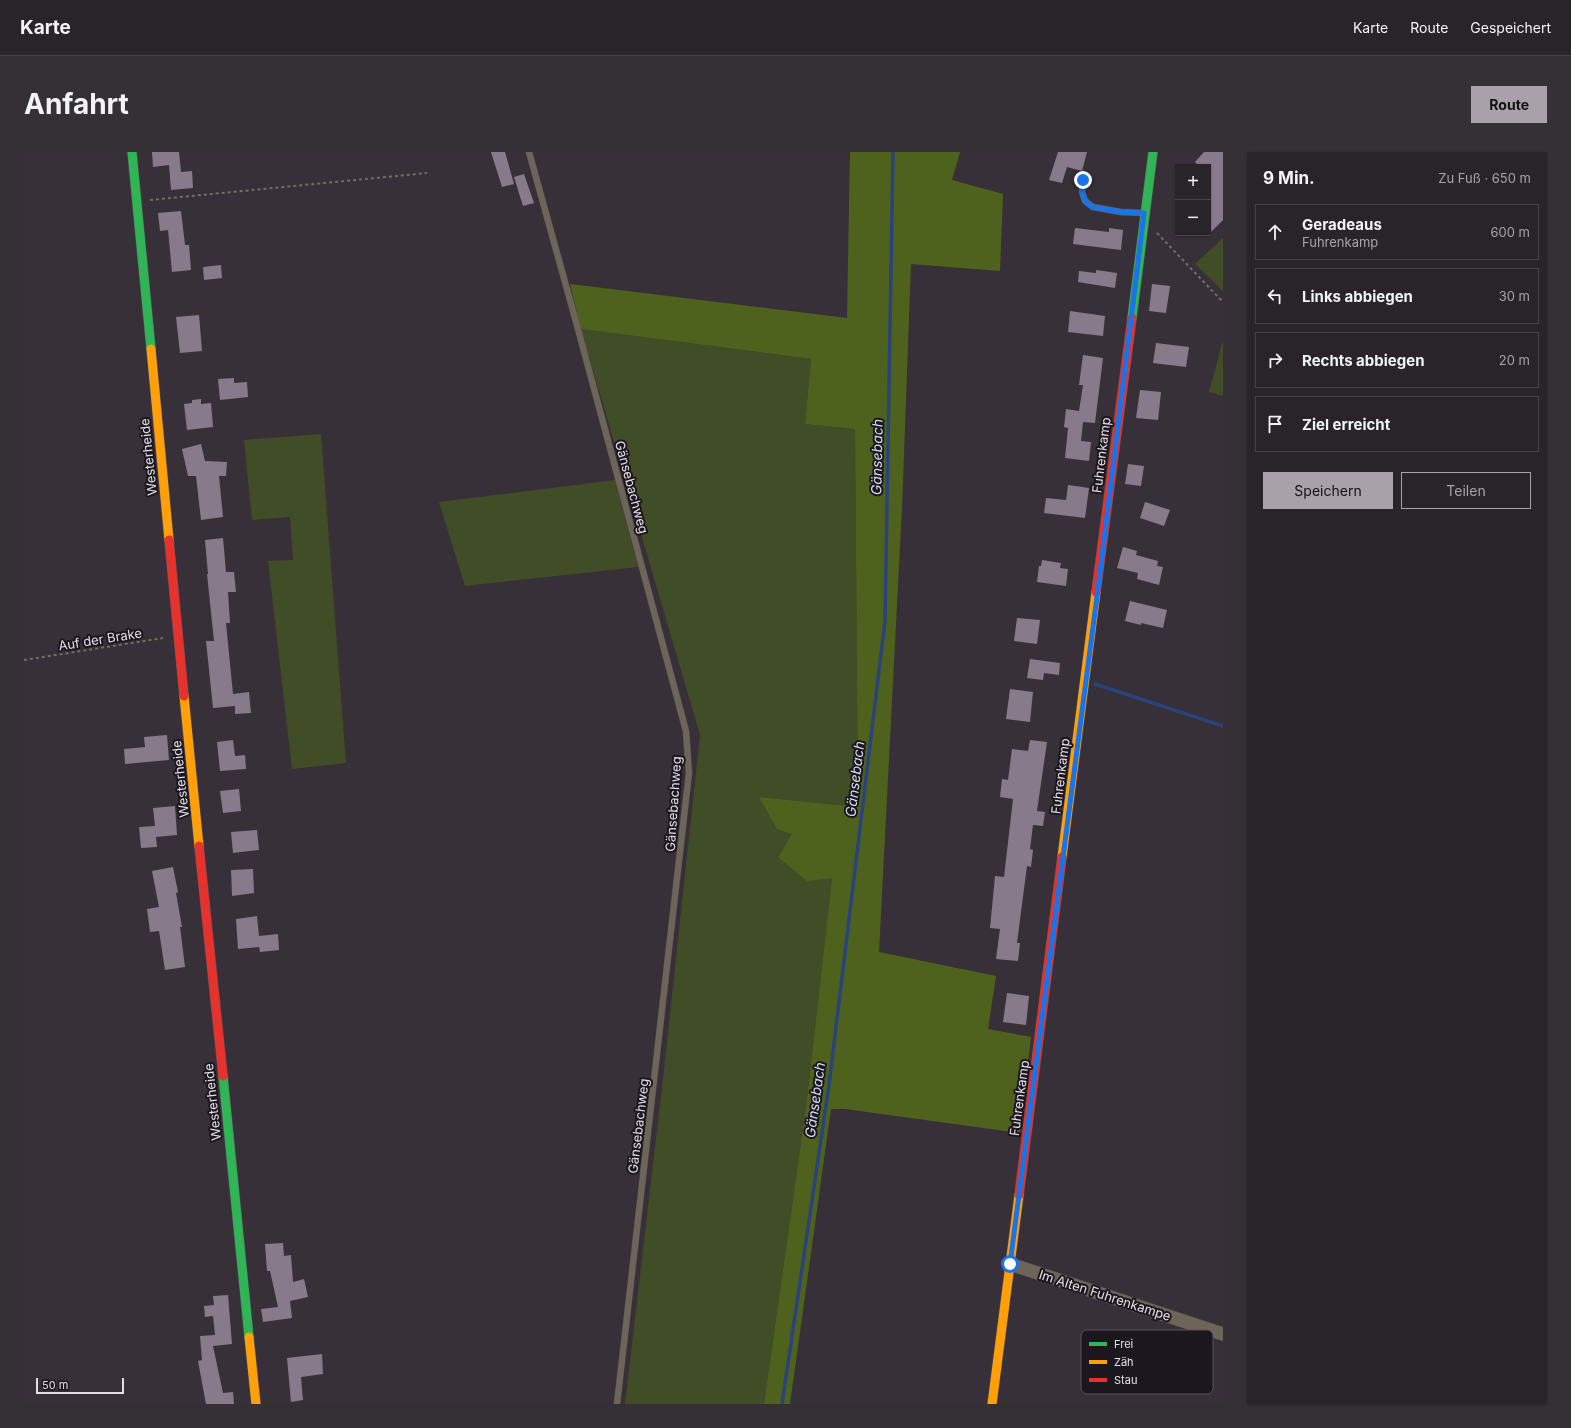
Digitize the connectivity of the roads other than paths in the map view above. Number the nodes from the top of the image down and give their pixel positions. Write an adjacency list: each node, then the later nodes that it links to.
1 (132, 152): 10 (street, Westerheide)
2 (529, 152): 11 (lane, Gänsebachweg)
3 (1153, 152): 5 (street, Fuhrenkamp)
4 (1083, 180): 5 (lane)
5 (1144, 216): 6 (street, Fuhrenkamp)
6 (1010, 1264): 7 (street, Im Alten Fuhrenkampe); 12 (street, Fuhrenkamp)
7 (1211, 1330)
8 (1213, 1331): 9 (street, Im Alten Fuhrenkampe)
9 (1223, 1334)
10 (256, 1404)
11 (617, 1404)
12 (992, 1404)

